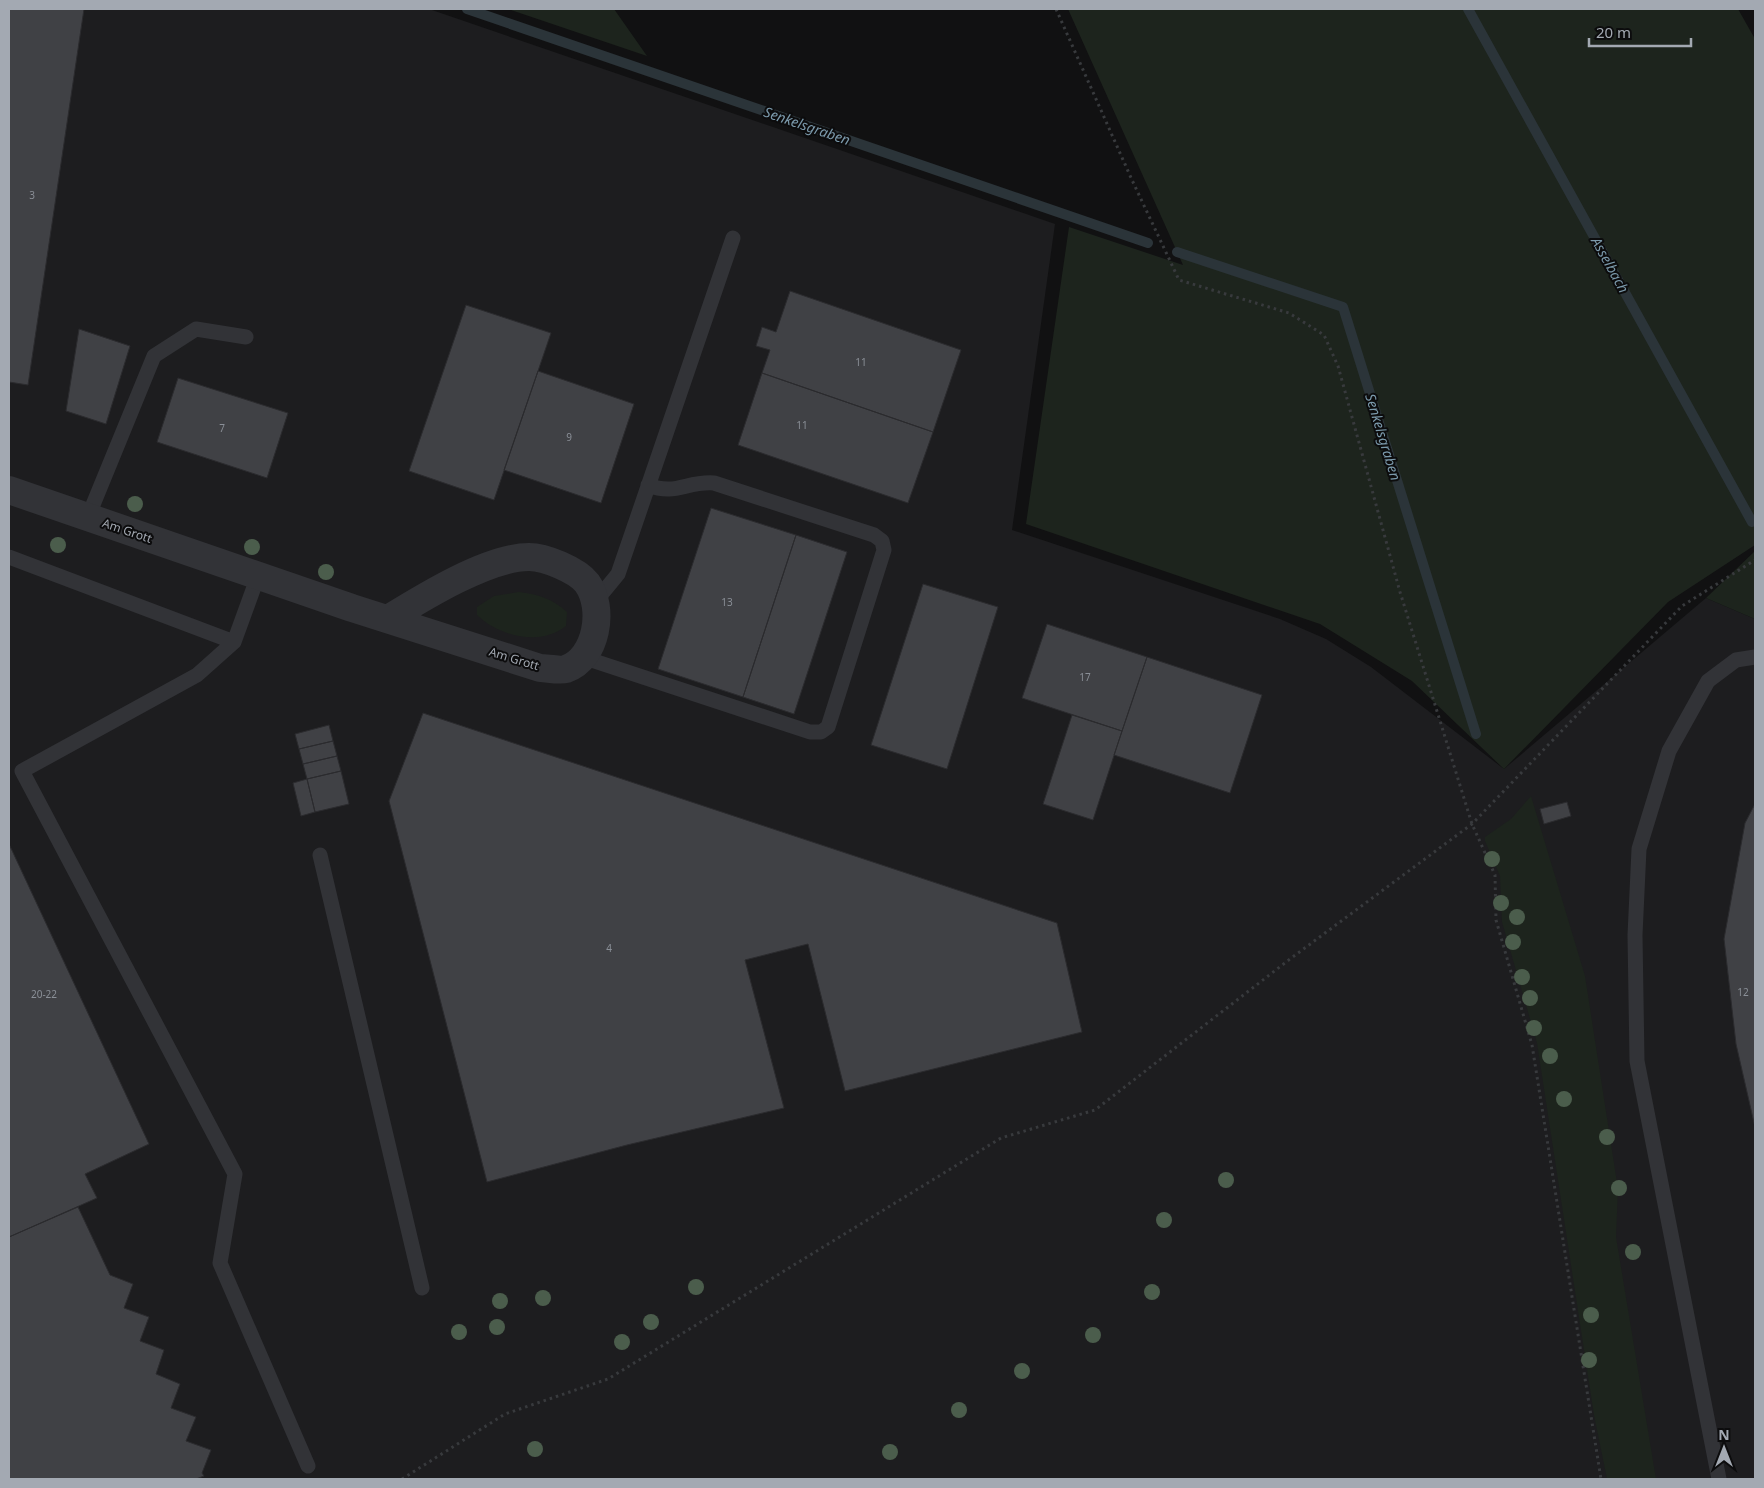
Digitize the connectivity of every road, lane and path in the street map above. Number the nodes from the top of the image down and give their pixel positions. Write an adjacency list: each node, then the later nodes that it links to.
1 (1056, 9): 15 (path)
2 (732, 238): 4 (lane)
3 (246, 337): 6 (lane)
4 (648, 485): 10 (lane); 13 (lane)
5 (9, 490): 6 (street, Am Grott)
6 (88, 517): 9 (street, Am Grott)
7 (9, 558): 12 (lane)
8 (1755, 560): 15 (path)
9 (258, 576): 11 (street, Am Grott); 12 (lane)
10 (595, 602): 11 (street); 13 (street)
11 (388, 619): 13 (street, Am Grott)
12 (234, 642): 18 (lane)
13 (582, 657)
14 (1755, 657): 21 (lane)
15 (1472, 824): 19 (path); 20 (path)
16 (320, 855): 17 (lane)
17 (422, 1288)
18 (308, 1466)
19 (402, 1479)
20 (1601, 1479)
21 (1719, 1479)

